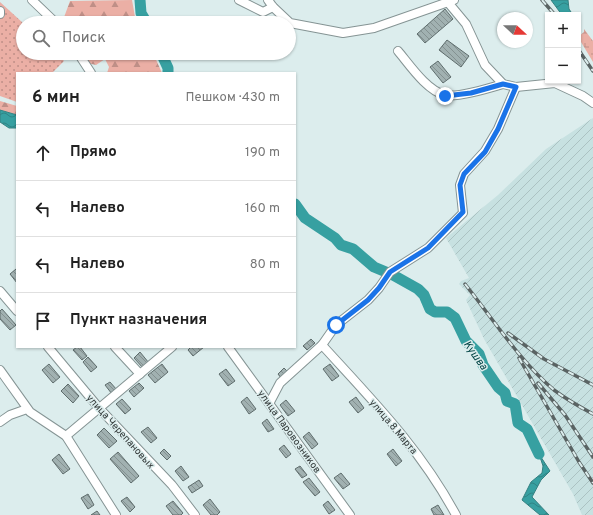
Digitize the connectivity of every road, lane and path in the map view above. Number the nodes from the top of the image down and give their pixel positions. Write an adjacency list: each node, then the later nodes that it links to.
1 (32, 0): 5 (street)
2 (239, 0): 4 (street)
3 (449, 0): 7 (street); 11 (street)
4 (270, 4): 6 (street)
5 (49, 16)
6 (283, 16)
7 (296, 24)
8 (398, 51): 11 (street)
9 (82, 60): 10 (street)
10 (89, 72)
11 (503, 84): 12 (street)
12 (516, 87): 13 (street); 16 (street)
13 (593, 103)
14 (0, 290): 15 (street)
15 (16, 310)
16 (322, 345): 23 (street); 31 (street, улица 8 Марта)
17 (49, 348): 24 (street, улица Черепановых)
18 (116, 348): 22 (street)
19 (171, 348): 22 (street)
20 (229, 348): 23 (street, улица Паровозников)
21 (0, 370): 25 (street)
22 (140, 374): 24 (street)
23 (270, 402): 30 (street, улица Паровозников)
24 (99, 408): 27 (street); 29 (street, улица Черепановых)
25 (27, 409): 26 (street); 27 (street)
26 (0, 422)
27 (66, 436): 28 (street)
28 (116, 515)
29 (195, 515)
30 (350, 515)
31 (456, 515)

